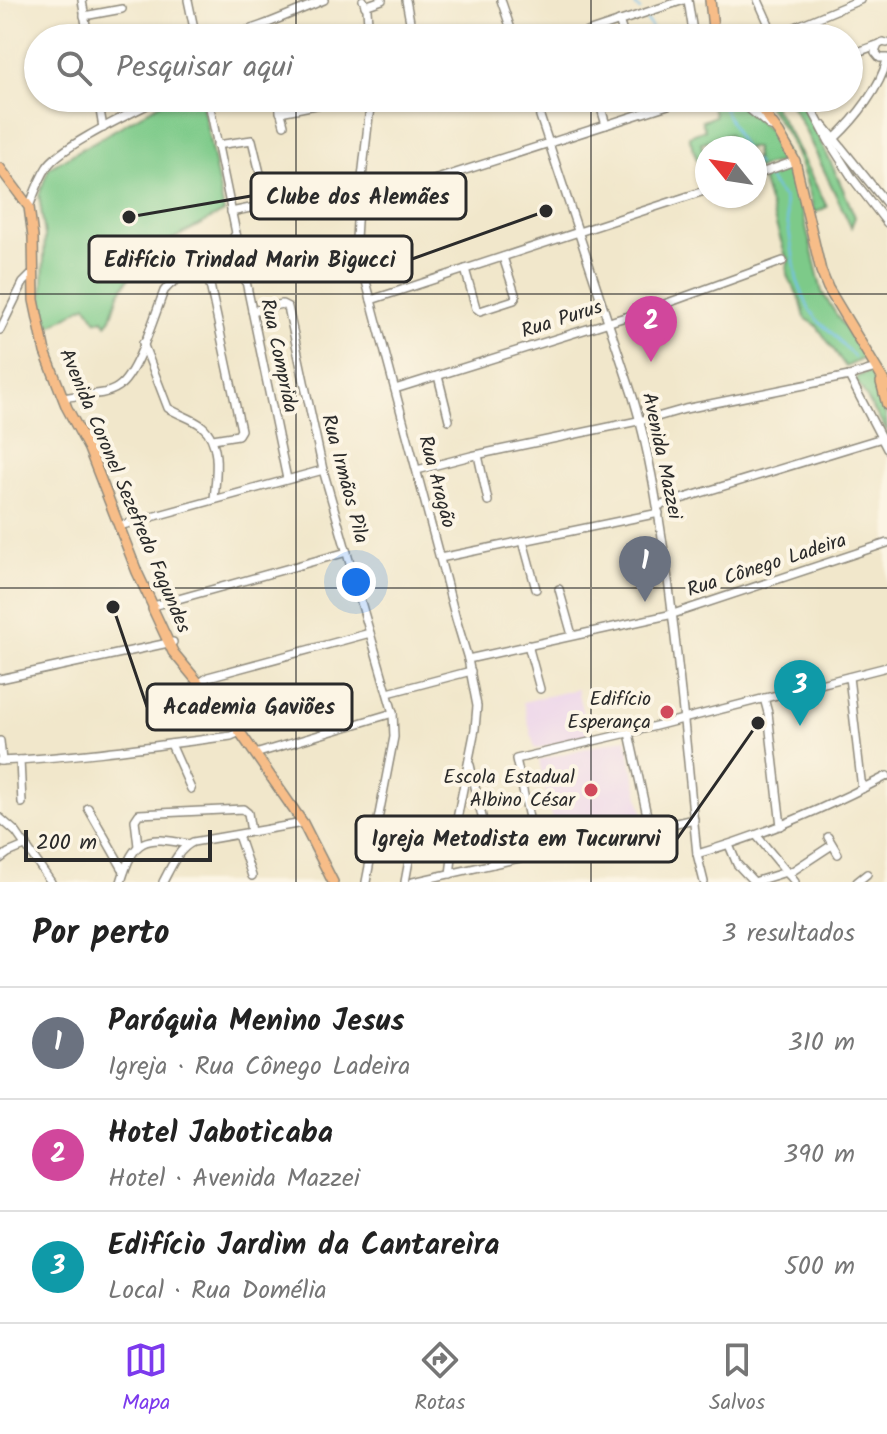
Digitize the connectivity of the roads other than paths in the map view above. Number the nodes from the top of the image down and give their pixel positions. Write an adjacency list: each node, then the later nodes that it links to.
1 (82, 0): 14 (street)
2 (188, 0): 17 (street)
3 (324, 0): 18 (street)
4 (382, 0): 11 (street)
5 (406, 0): 20 (street)
6 (501, 0): 21 (street)
7 (686, 0): 12 (street); 24 (street)
8 (710, 0): 25 (main road)
9 (758, 0): 26 (street)
10 (860, 0): 27 (street)
11 (364, 3): 19 (street)
12 (659, 3): 15 (street)
13 (122, 9): 14 (street)
14 (84, 16): 16 (street)
15 (619, 21): 22 (street); 23 (street)
16 (85, 24)
17 (193, 24)
18 (266, 24)
19 (367, 24)
20 (410, 24)
21 (509, 24)
22 (611, 24)
23 (620, 24)
24 (691, 24)
25 (713, 24)
26 (768, 24)
27 (802, 24)
28 (887, 43): 29 (street)
29 (878, 45): 30 (street); 31 (street)
30 (863, 50)
31 (887, 59): 32 (street)
32 (863, 104)
33 (100, 112): 48 (street)
34 (134, 112): 48 (street)
35 (211, 112): 53 (street, Rua Comprida)
36 (280, 112): 46 (street)
37 (370, 112): 59 (street, Rua Aragão)
38 (539, 112): 52 (street, Avenida Mazzei)
39 (602, 112): 47 (street)
40 (645, 112): 47 (street)
41 (753, 112): 50 (street)
42 (763, 112): 50 (main road)
43 (813, 112): 45 (street)
44 (857, 112): 49 (street)
45 (815, 115): 51 (street); 63 (street)
46 (284, 125)
47 (606, 125): 52 (street)
48 (103, 128): 61 (street)
49 (844, 129): 51 (street); 54 (street)
50 (779, 133): 55 (main road)
51 (835, 138): 54 (street)
52 (549, 143): 59 (street); 64 (street, Avenida Mazzei)
53 (217, 145): 62 (street, Rua Comprida); 62 (street)
54 (843, 149): 60 (street)
55 (795, 161): 57 (street); 76 (main road)
56 (0, 168): 61 (main road)
57 (767, 171)
58 (695, 194): 64 (street)
59 (359, 204): 71 (street, Rua Aragão)
60 (887, 204)
61 (29, 207): 70 (main road, Avenida Coronel Sezefredo Fagundes)
62 (231, 212): 65 (street, Rua Comprida)
63 (887, 223)
64 (579, 232): 66 (street); 73 (street, Avenida Mazzei)
65 (235, 235): 68 (street); 72 (street, Rua Comprida)
66 (503, 257): 69 (street); 69 (street)
67 (783, 261): 73 (street, Rua Purus)
68 (206, 266): 75 (street); 86 (street)
69 (465, 269): 71 (street)
70 (33, 273): 74 (street); 81 (main road, Avenida Coronel Sezefredo Fagundes)
71 (371, 300): 80 (street, Rua Aragão)
72 (252, 311): 89 (street, Rua Irmãos Pìla); 91 (street, Rua Comprida)
73 (608, 322): 77 (street, Rua Purus); 84 (street, Avenida Mazzei)
74 (0, 330)
75 (143, 343): 81 (street); 86 (street)
76 (877, 369): 78 (street); 79 (main road); 82 (main road)
77 (438, 376): 80 (street, Rua Purus); 83 (street)
78 (849, 376): 84 (street); 85 (street)
79 (887, 386)
80 (395, 389): 90 (street, Rua Aragão)
81 (65, 397): 95 (main road, Avenida Coronel Sezefredo Fagundes)
82 (887, 405)
83 (449, 420)
84 (640, 420): 88 (street); 94 (street, Avenida Mazzei)
85 (882, 438): 87 (street); 94 (street)
86 (213, 439): 92 (street)
87 (887, 449)
88 (478, 455): 90 (street); 93 (street)
89 (323, 470): 91 (street); 98 (street, Rua Irmãos Pìla)
90 (417, 470): 99 (street, Rua Aragão)
91 (287, 479): 92 (street)
92 (214, 499): 95 (street)
93 (488, 501)
94 (658, 509): 96 (street); 103 (street, Avenida Mazzei)
95 (119, 526): 102 (main road, Avenida Coronel Sezefredo Fagundes)
96 (523, 541): 99 (street); 100 (street)
97 (887, 543): 103 (street, Rua Cônego Ladeira)
98 (347, 552): 102 (street); 104 (street, Rua Irmãos Pìla)
99 (440, 558): 108 (street, Rua Aragão)
100 (536, 589)
101 (559, 589): 105 (street)
102 (153, 606): 106 (main road, Avenida Coronel Sezefredo Fagundes)
103 (673, 614): 105 (street, Rua Cônego Ladeira); 118 (street, Avenida Mazzei)
104 (370, 633): 113 (street); 115 (street, Rua Irmãos Pìla)
105 (572, 635): 107 (street, Rua Cônego Ladeira)
106 (170, 643): 112 (street); 113 (main road, Avenida Coronel Sezefredo Fagundes)
107 (528, 645): 108 (street, Rua Cônego Ladeira); 114 (street)
108 (468, 659): 110 (street, Rua Aragão)
109 (887, 667): 111 (street)
110 (471, 671): 115 (street); 126 (street, Rua Aragão)
111 (849, 677): 116 (street); 129 (street)
112 (0, 679)
113 (203, 681): 119 (main road, Avenida Coronel Sezefredo Fagundes)
114 (540, 689)
115 (388, 693): 117 (street, Rua Irmãos Pìla)
116 (764, 698): 118 (street); 135 (street)
117 (393, 713): 123 (street); 159 (street, Rua Irmãos Pìla)
118 (684, 718): 120 (street); 133 (street, Avenida Mazzei)
119 (238, 729): 122 (street); 123 (main road)
120 (629, 733): 137 (street); 145 (street)
121 (0, 741): 125 (street)
122 (171, 744): 124 (street); 128 (street)
123 (255, 754): 134 (main road)
124 (20, 760): 125 (street); 130 (street)
125 (1, 761)
126 (469, 763): 149 (street); 152 (street, Rua Aragão)
127 (886, 779): 129 (street)
128 (191, 789)
129 (862, 789): 135 (street)
130 (22, 803)
131 (88, 808): 150 (street)
132 (0, 818): 142 (street)
133 (694, 819): 137 (street); 146 (street, Avenida Mazzei)
134 (303, 823): 138 (street); 158 (main road)
135 (781, 826): 140 (street)
136 (415, 828): 160 (street)
137 (650, 829): 145 (street)
138 (251, 832): 139 (street); 144 (street)
139 (238, 835): 141 (street); 154 (street)
140 (757, 836): 143 (street); 151 (street)
141 (188, 844): 144 (street); 157 (street)
142 (27, 845): 148 (street); 155 (street)
143 (729, 845): 146 (street); 151 (street)
144 (138, 846): 150 (street)
145 (537, 854): 149 (street)
146 (697, 854): 162 (street, Avenida Mazzei)
147 (838, 854): 151 (street)
148 (0, 859)
149 (493, 864): 152 (street)
150 (124, 871): 156 (street)
151 (787, 873): 163 (street)
152 (450, 874): 161 (street)
153 (867, 874): 164 (street)
154 (252, 876)
155 (51, 882)
156 (121, 882)
157 (163, 882)
158 (333, 882)
159 (366, 882)
160 (405, 882)
161 (413, 882)
162 (704, 882)
163 (795, 882)
164 (857, 882)

